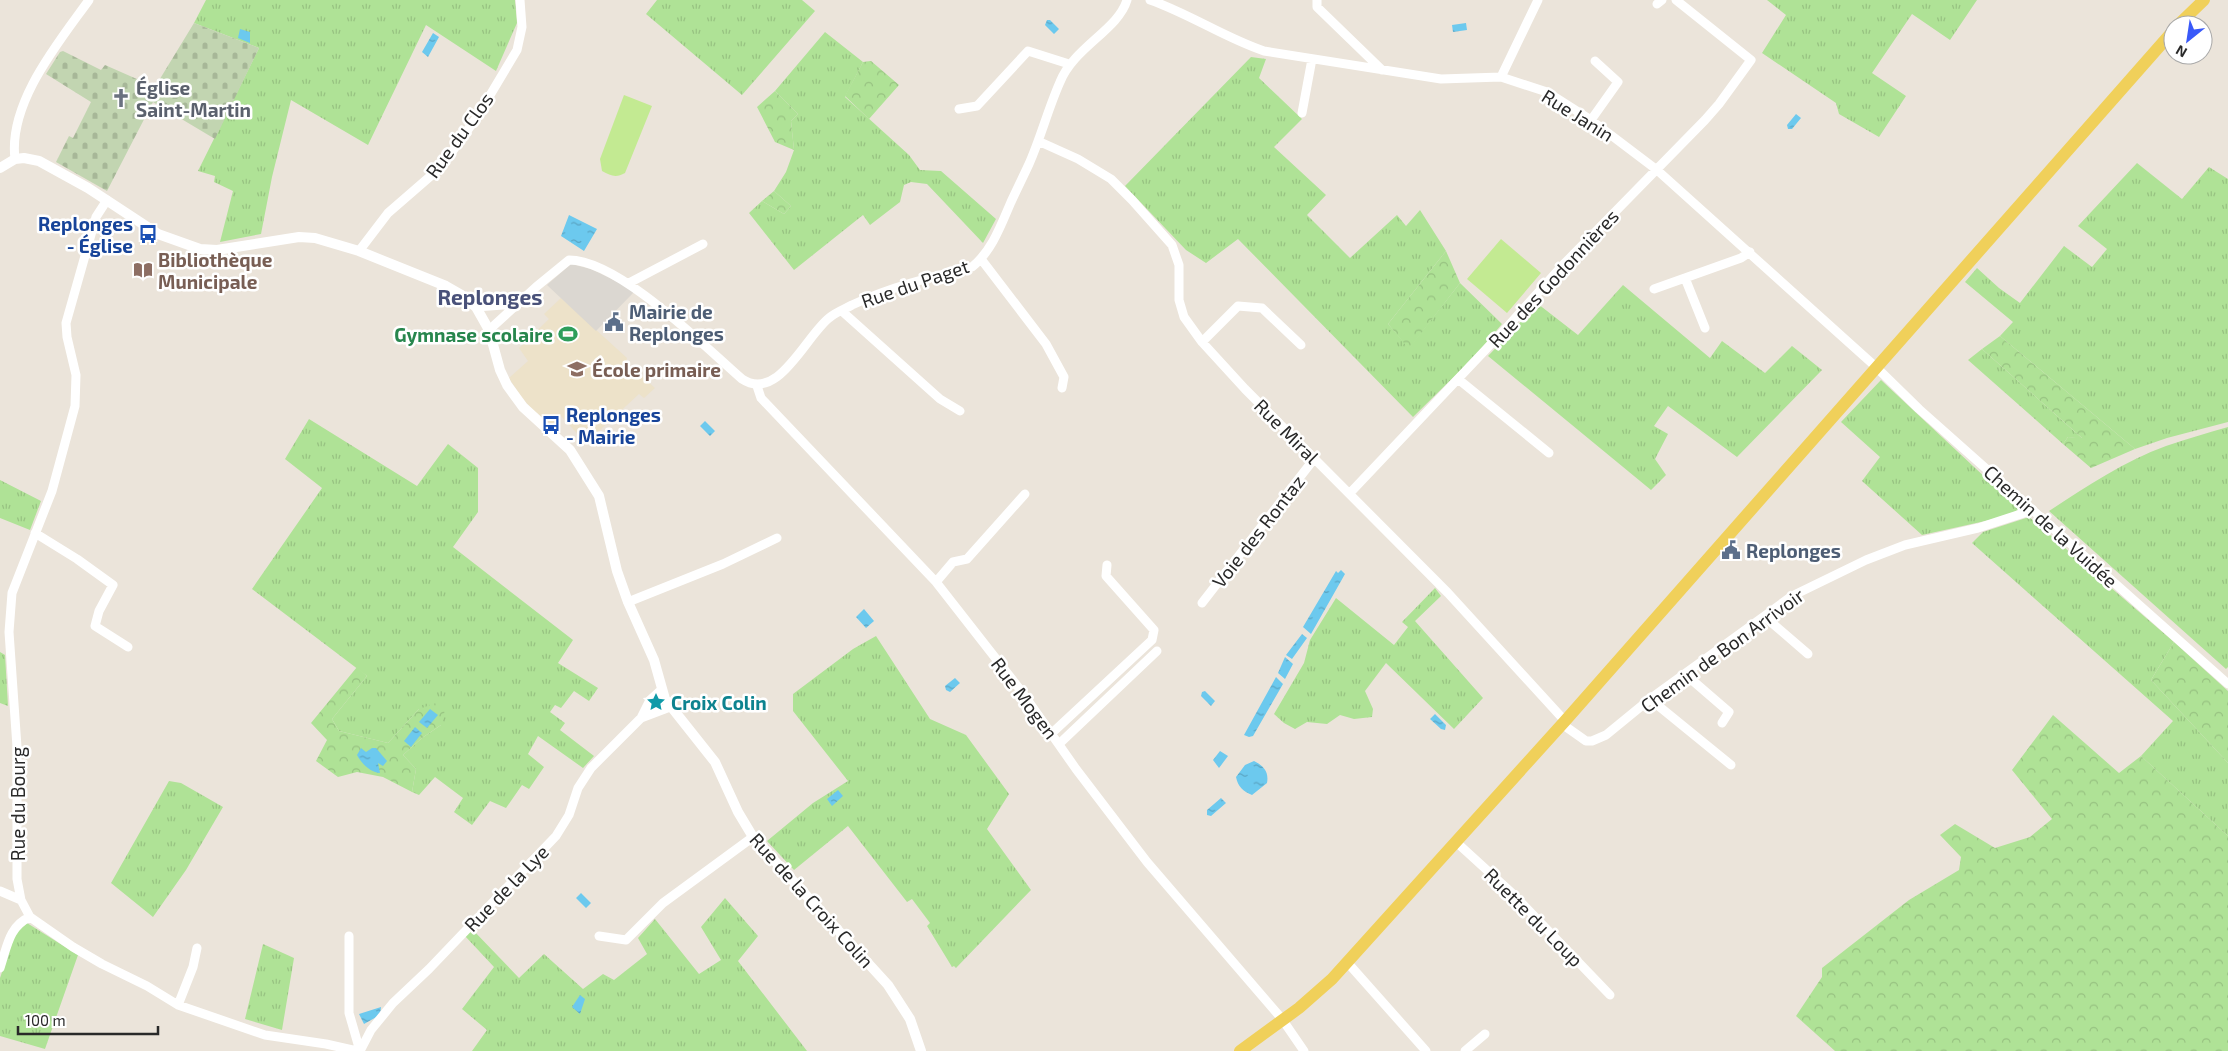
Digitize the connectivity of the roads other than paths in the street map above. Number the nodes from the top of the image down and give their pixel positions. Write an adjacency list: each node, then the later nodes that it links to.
1 (89, 0): 20 (street)
2 (520, 0): 25 (street, Rue du Clos)
3 (1127, 0): 13 (street, Rue du Paget)
4 (1150, 0): 11 (street, Rue Janin)
5 (1317, 0): 14 (street)
6 (1538, 0): 15 (street)
7 (1676, 0): 22 (street, Rue des Godonnières)
8 (2204, 0): 9 (main road)
9 (2188, 15)
10 (2163, 42): 38 (main road)
11 (1312, 59): 14 (street, Rue Janin); 17 (street)
12 (1595, 61): 18 (street)
13 (1069, 64): 16 (street); 19 (street, Rue du Paget)
14 (1382, 70): 15 (street, Rue Janin)
15 (1501, 77): 18 (street, Rue Janin)
16 (959, 109)
17 (1302, 113)
18 (1591, 120): 22 (street, Rue Janin)
19 (1038, 141): 27 (street, Rue du Paget); 36 (street, Rue Miral)
20 (15, 159): 21 (street); 23 (street)
21 (0, 168)
22 (1657, 170): 26 (street, Rue Janin); 39 (street, Rue des Godonnières)
23 (107, 200): 25 (street); 48 (street, Rue du Bourg)
24 (703, 244): 29 (street)
25 (359, 251): 32 (street)
26 (1750, 252): 28 (street); 38 (street, Rue Janin)
27 (981, 259): 33 (street, Rue du Paget); 41 (street)
28 (1685, 278): 30 (street); 34 (street)
29 (629, 283): 31 (street); 40 (street)
30 (1654, 289)
31 (517, 304): 32 (street); 35 (street)
32 (476, 307): 35 (street, Rue de la Croix Colin)
33 (843, 310): 40 (street, Rue du Paget); 42 (street)
34 (1705, 328)
35 (489, 330): 52 (street, Rue de la Croix Colin)
36 (1202, 342): 37 (street); 44 (street, Rue Miral)
37 (1301, 345)
38 (1876, 367): 47 (street, Chemin de la Vuidée); 64 (main road)
39 (1458, 379): 43 (street); 45 (street, Rue des Godonnières)
40 (757, 386): 51 (street, Rue Mogen)
41 (1062, 388)
42 (960, 411)
43 (1549, 452)
44 (1314, 459): 45 (street, Rue Miral); 53 (street, Voie des Rontaz)
45 (1350, 493): 64 (street, Rue Miral)
46 (1025, 494): 51 (street)
47 (2033, 510): 54 (street, Chemin de Bon Arrivoir); 59 (street, Chemin de la Vuidée)
48 (35, 533): 55 (street); 72 (street, Rue du Bourg)
49 (777, 538): 52 (street)
50 (1107, 565): 66 (street)
51 (936, 582): 66 (street, Rue Mogen)
52 (628, 602): 60 (street, Rue de la Croix Colin)
53 (1202, 603)
54 (1765, 617): 57 (street); 58 (street, Chemin de Bon Arrivoir)
55 (128, 647)
56 (1157, 651): 67 (street)
57 (1808, 654)
58 (1685, 674): 61 (street, Chemin de Bon Arrivoir); 65 (street)
59 (2228, 684)
60 (662, 690): 62 (street, Rue de la Croix Colin); 63 (street, Rue de la Lye)
61 (1650, 700): 64 (street, Chemin de Bon Arrivoir); 68 (street)
62 (670, 707): 63 (street, Rue de la Lye); 69 (street, Rue de la Croix Colin)
63 (641, 718): 83 (street, Rue de la Lye)
64 (1563, 723): 70 (main road)
65 (1722, 723)
66 (1052, 734): 67 (street, Rue Mogen)
67 (1059, 744): 81 (street, Rue Mogen)
68 (1731, 765)
69 (753, 837): 75 (street); 84 (street, Rue de la Croix Colin)
70 (1455, 841): 77 (main road); 79 (street, Ruette du Loup)
71 (0, 891): 72 (street)
72 (21, 900): 73 (street, Rue du Bourg)
73 (30, 916): 78 (street); 80 (street, Rue du Bourg)
74 (349, 936): 83 (street)
75 (600, 936)
76 (197, 948): 80 (street)
77 (1347, 962): 81 (main road); 87 (street)
78 (0, 968)
79 (1610, 995)
80 (178, 1005): 83 (street, Rue du Bourg)
81 (1282, 1019): 85 (main road); 86 (street, Rue Mogen)
82 (1485, 1034): 88 (street)
83 (359, 1051)
84 (921, 1051)
85 (1240, 1051)
86 (1304, 1051)
87 (1426, 1051)
88 (1465, 1051)

